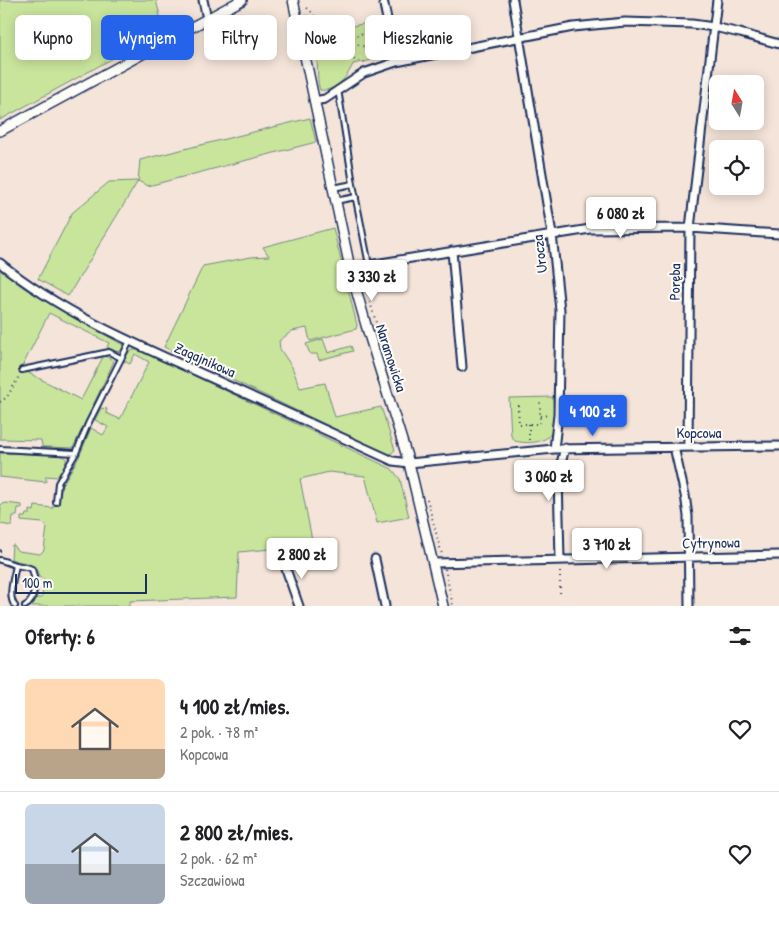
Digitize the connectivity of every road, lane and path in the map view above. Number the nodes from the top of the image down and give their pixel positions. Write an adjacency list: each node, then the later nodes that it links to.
1 (203, 0): 9 (street)
2 (242, 0): 10 (street)
3 (293, 0): 22 (street, Naramowicka)
4 (383, 0): 8 (street)
5 (513, 0): 15 (street, Urocza)
6 (717, 0): 13 (street, Poręba)
7 (307, 8): 11 (path)
8 (386, 14): 14 (path)
9 (206, 15)
10 (214, 15)
11 (315, 15)
12 (204, 21): 23 (street)
13 (714, 27): 15 (street); 16 (street); 28 (street, Poręba)
14 (357, 34)
15 (520, 37): 17 (street); 29 (street, Urocza)
16 (779, 44)
17 (471, 46)
18 (355, 60): 20 (path)
19 (393, 60): 21 (street)
20 (365, 63)
21 (338, 89): 22 (street); 24 (lane)
22 (314, 101): 25 (street, Naramowicka)
23 (0, 131)
24 (353, 184): 25 (lane); 26 (lane)
25 (333, 188): 27 (street, Naramowicka)
26 (356, 197): 27 (lane); 33 (lane)
27 (336, 201): 34 (street, Naramowicka)
28 (690, 228): 29 (street); 30 (street); 47 (street, Poręba)
29 (552, 234): 31 (street); 44 (street, Urocza)
30 (779, 234)
31 (452, 251): 33 (street); 39 (street)
32 (0, 263): 36 (street, Zagajnikowa)
33 (369, 265): 34 (street)
34 (350, 268): 55 (street, Naramowicka)
35 (367, 295): 37 (path)
36 (130, 341): 38 (lane); 55 (street, Zagajnikowa)
37 (381, 341)
38 (121, 358): 40 (lane); 54 (lane)
39 (462, 367)
40 (22, 370): 42 (path)
41 (540, 401): 45 (path)
42 (0, 402)
43 (518, 405): 46 (path)
44 (558, 415): 45 (path); 50 (street, Urocza)
45 (540, 416): 46 (path)
46 (529, 424): 53 (path)
47 (688, 446): 48 (street, Kopcowa); 49 (street, Kopcowa)
48 (779, 446)
49 (674, 447): 51 (street, Kopcowa); 60 (street)
50 (554, 448): 51 (street, Kopcowa); 53 (street, Kopcowa)
51 (565, 448): 63 (street)
52 (0, 449): 54 (lane)
53 (530, 451): 55 (street, Kopcowa)
54 (76, 453): 57 (lane)
55 (409, 462): 64 (street, Naramowicka)
56 (427, 496): 65 (path)
57 (56, 502)
58 (779, 555): 60 (street, Cytrynowa)
59 (287, 556): 70 (street)
60 (689, 557): 63 (street, Cytrynowa); 74 (street)
61 (375, 559): 71 (street)
62 (0, 560): 66 (lane)
63 (560, 560): 65 (street, Cytrynowa); 67 (path)
64 (434, 563): 65 (street, Cytrynowa); 72 (street, Naramowicka)
65 (444, 563): 73 (path)
66 (16, 565): 68 (lane); 69 (lane)
67 (560, 593)
68 (15, 606)
69 (24, 606)
70 (299, 606)
71 (385, 606)
72 (443, 606)
73 (453, 606)
74 (689, 606)

